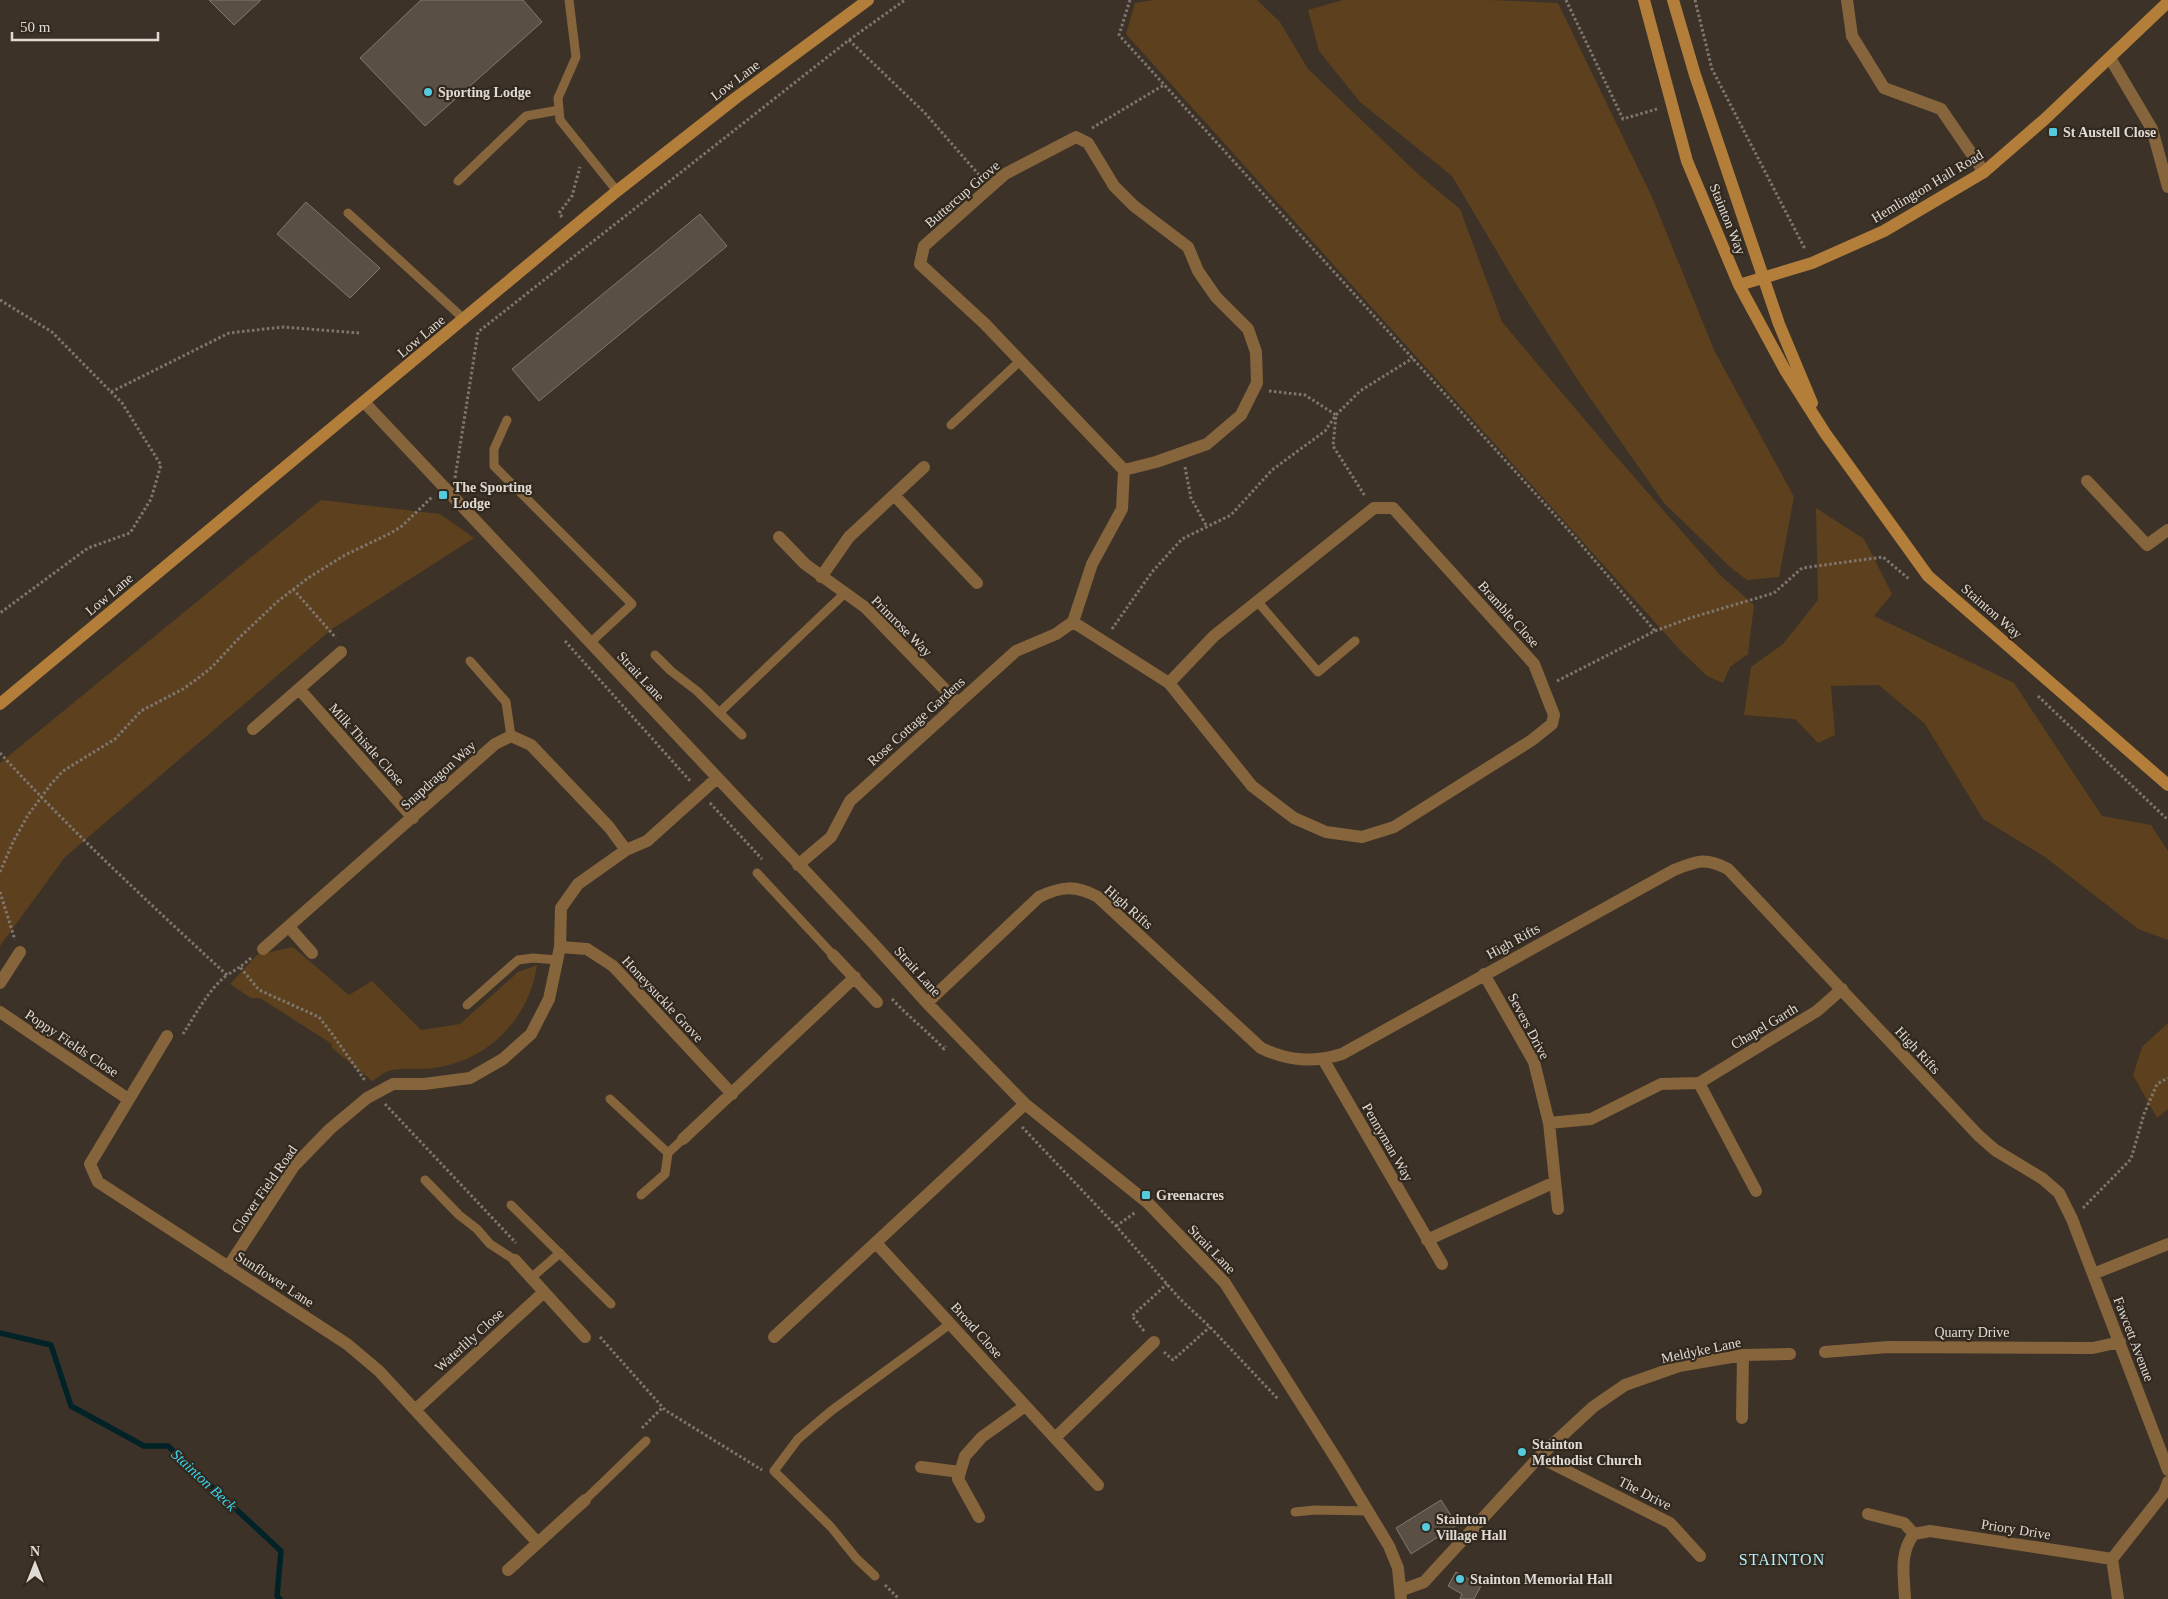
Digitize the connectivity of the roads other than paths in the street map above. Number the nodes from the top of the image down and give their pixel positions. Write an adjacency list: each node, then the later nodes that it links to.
1 (569, 0): 8 (lane)
2 (868, 0): 12 (street, Low Lane)
3 (1644, 0): 15 (street, Stainton Way)
4 (1672, 0): 14 (street, Stainton Way)
5 (1847, 0): 9 (street)
6 (2168, 2): 7 (street, Hemlington Hall Road)
7 (2110, 58): 9 (street, Hemlington Hall Road); 11 (street)
8 (559, 110): 10 (lane); 12 (lane)
9 (1984, 172): 14 (street, Hemlington Hall Road)
10 (458, 181)
11 (2168, 187)
12 (617, 191): 16 (street, Low Lane)
13 (348, 213): 16 (lane)
14 (1764, 277): 15 (street, Hemlington Hall Road); 21 (street, Stainton Way)
15 (1739, 286): 21 (street, Stainton Way)
16 (464, 319): 18 (street, Low Lane)
17 (1020, 361): 20 (lane); 23 (street, Buttercup Grove); 23 (street, Buttercup Grove)
18 (364, 402): 34 (street, Strait Lane); 41 (street, Low Lane)
19 (507, 420): 34 (lane)
20 (951, 425)
21 (1825, 432): 47 (street, Stainton Way)
22 (924, 467): 25 (street)
23 (1124, 470): 32 (street)
24 (2087, 480): 26 (street)
25 (894, 495): 28 (street); 29 (street)
26 (2168, 530)
27 (779, 537): 28 (street, Primrose Way)
28 (821, 577): 30 (street, Primrose Way)
29 (977, 584)
30 (844, 594): 40 (street, Primrose Way); 42 (lane)
31 (1257, 601): 33 (lane); 38 (street); 38 (street, Bramble Close)
32 (1073, 622): 38 (street, Bramble Close); 40 (street, Rose Cottage Gardens)
33 (1355, 641)
34 (590, 643): 46 (street, Strait Lane)
35 (340, 647): 39 (street)
36 (655, 655): 42 (lane)
37 (470, 661): 45 (lane)
38 (1169, 683)
39 (300, 690): 43 (street); 48 (street, Milk Thistle Close)
40 (958, 703): 50 (street, Rose Cottage Gardens)
41 (0, 704)
42 (719, 713): 44 (lane)
43 (254, 729)
44 (742, 735)
45 (511, 736): 48 (street, Snapdragon Way); 49 (street)
46 (717, 778): 49 (street, Clover Field Road); 50 (street, Strait Lane)
47 (2168, 785)
48 (413, 818): 52 (street, Snapdragon Way)
49 (626, 850): 56 (street, Clover Field Road)
50 (798, 865): 63 (street, Strait Lane)
51 (757, 873): 57 (lane)
52 (289, 927): 53 (street, Snapdragon Way); 55 (street)
53 (263, 949)
54 (20, 952): 60 (street)
55 (312, 953)
56 (558, 954): 64 (lane); 69 (street, Honeysuckle Grove); 89 (street, Clover Field Road)
57 (833, 956): 59 (street)
58 (1484, 974): 61 (street, High Rifts); 67 (street, High Rifts); 73 (street, Severs Drive)
59 (855, 977): 62 (street); 69 (street)
60 (0, 983)
61 (1842, 989): 68 (street, Chapel Garth); 82 (street, High Rifts)
62 (877, 1002)
63 (926, 1003): 67 (street, High Rifts); 72 (street, Strait Lane)
64 (467, 1006)
65 (0, 1012): 70 (street, Poppy Fields Close)
66 (167, 1036): 70 (street, Sunflower Lane)
67 (1323, 1059): 83 (street, Pennyman Way)
68 (1699, 1083): 73 (street, Chapel Garth); 78 (street)
69 (732, 1094): 74 (street)
70 (128, 1099): 89 (street, Sunflower Lane)
71 (610, 1099): 75 (lane)
72 (1025, 1104): 84 (street); 114 (street, Strait Lane)
73 (1550, 1123): 77 (street)
74 (683, 1139): 75 (lane)
75 (668, 1153): 79 (lane)
76 (425, 1180): 87 (lane)
77 (1555, 1182): 81 (street); 83 (street)
78 (1756, 1192)
79 (641, 1195)
80 (511, 1205): 86 (lane)
81 (1558, 1209)
82 (2072, 1219): 90 (street, Fawcett Avenue)
83 (1427, 1240): 88 (street, Pennyman Way)
84 (876, 1243): 94 (street, Broad Close); 96 (street)
85 (2168, 1244): 90 (street)
86 (560, 1254): 91 (lane); 93 (lane)
87 (515, 1260): 91 (street)
88 (1442, 1264)
89 (228, 1267): 103 (street, Sunflower Lane)
90 (2093, 1274): 98 (street, Fawcett Avenue)
91 (531, 1278): 92 (street)
92 (544, 1292): 95 (street); 103 (street, Waterlily Close)
93 (611, 1304)
94 (950, 1324): 102 (street, Broad Close); 123 (lane)
95 (586, 1337)
96 (774, 1337)
97 (1154, 1342): 105 (street)
98 (2120, 1342): 99 (street, Quarry Drive); 109 (street, Fawcett Avenue)
99 (1825, 1352)
100 (1790, 1354): 101 (street, Meldyke Lane)
101 (1743, 1355): 104 (street); 107 (street, Meldyke Lane)
102 (1026, 1406): 105 (street, Broad Close); 110 (street)
103 (415, 1410): 119 (street, Sunflower Lane)
104 (1742, 1418)
105 (1055, 1438): 112 (street, Broad Close)
106 (646, 1441): 113 (lane)
107 (1539, 1457): 120 (street, The Drive); 124 (street, Meldyke Lane)
108 (921, 1467): 110 (street)
109 (2168, 1470)
110 (960, 1472): 117 (street)
111 (2168, 1482): 121 (street)
112 (1098, 1485)
113 (586, 1500): 119 (street)
114 (1368, 1511): 115 (lane); 124 (street, Strait Lane)
115 (1296, 1512)
116 (1868, 1514): 118 (street)
117 (979, 1517)
118 (1914, 1534): 121 (street, Priory Drive); 125 (street)
119 (538, 1543): 122 (street)
120 (1700, 1556)
121 (2112, 1559): 126 (street)
122 (508, 1570)
123 (875, 1576)
124 (1401, 1594)
125 (1905, 1599)
126 (2118, 1599)

